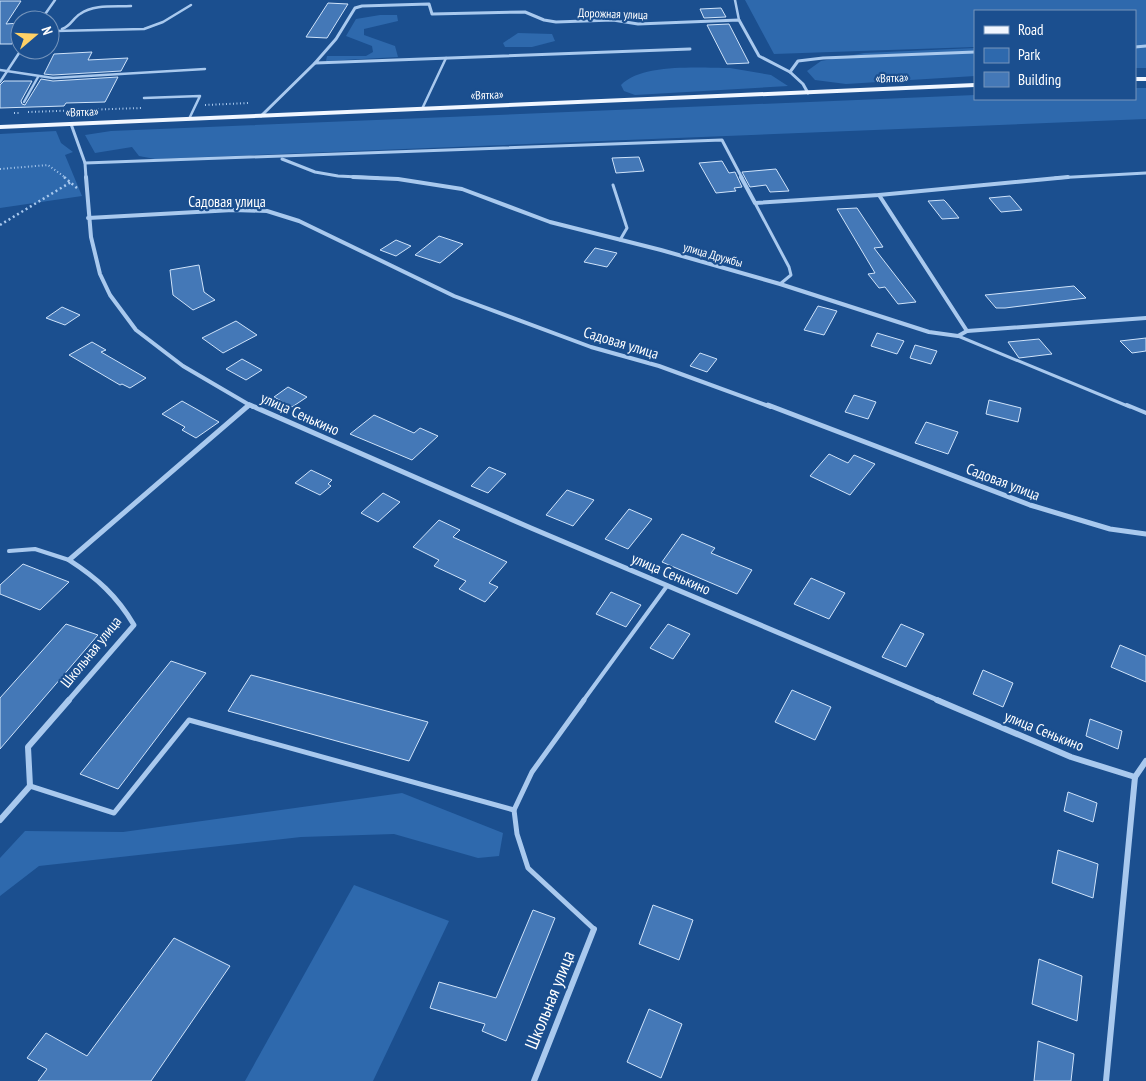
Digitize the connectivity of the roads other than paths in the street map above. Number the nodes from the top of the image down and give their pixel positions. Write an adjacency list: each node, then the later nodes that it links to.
1 (735, 0): 4 (lane)
2 (191, 5): 6 (lane)
3 (131, 6): 5 (lane)
4 (739, 20): 11 (street, Дорожная улица); 15 (street)
5 (60, 29)
6 (60, 31)
7 (690, 49): 9 (street)
8 (974, 52): 15 (street)
9 (446, 58): 11 (street); 23 (lane)
10 (14, 60): 14 (lane)
11 (315, 63): 24 (street, Дорожная улица)
12 (205, 69): 17 (lane)
13 (0, 70): 14 (lane)
14 (8, 70): 16 (lane); 17 (lane); 18 (lane)
15 (790, 72): 20 (street)
16 (0, 74)
17 (38, 77): 22 (lane)
18 (0, 82)
19 (974, 86): 20 (main road, «Вятка»)
20 (808, 93): 23 (main road, «Вятка»)
21 (144, 98): 25 (lane)
22 (24, 102)
23 (422, 109): 24 (main road, «Вятка»)
24 (261, 116): 25 (main road, «Вятка»)
25 (190, 119): 26 (main road, «Вятка»)
26 (71, 124): 27 (main road, «Вятка»); 29 (street, улица Сенькино)
27 (0, 127)
28 (278, 157): 29 (street); 33 (street); 35 (street, улица Дружбы)
29 (85, 163): 34 (street, улица Сенькино)
30 (1146, 173): 32 (street)
31 (613, 185): 35 (lane)
32 (879, 195): 33 (street); 38 (street)
33 (755, 202): 36 (lane)
34 (88, 218): 40 (street, улица Сенькино); 42 (street, Садовая улица)
35 (620, 240): 36 (street, улица Дружбы)
36 (780, 284): 39 (street, улица Дружбы)
37 (1146, 318): 38 (street)
38 (967, 331): 39 (street)
39 (958, 336): 41 (lane)
40 (249, 405): 44 (street); 45 (street, улица Сенькино)
41 (1146, 414)
42 (1146, 534)
43 (9, 551): 44 (lane)
44 (69, 560): 48 (street, Школьная улица)
45 (667, 586): 47 (street, улица Сенькино); 49 (lane)
46 (1146, 761): 47 (street)
47 (1135, 777): 53 (street)
48 (30, 786): 49 (lane); 50 (street)
49 (514, 810): 51 (lane)
50 (0, 820)
51 (594, 929): 52 (street, Школьная улица)
52 (534, 1081)
53 (1106, 1081)

